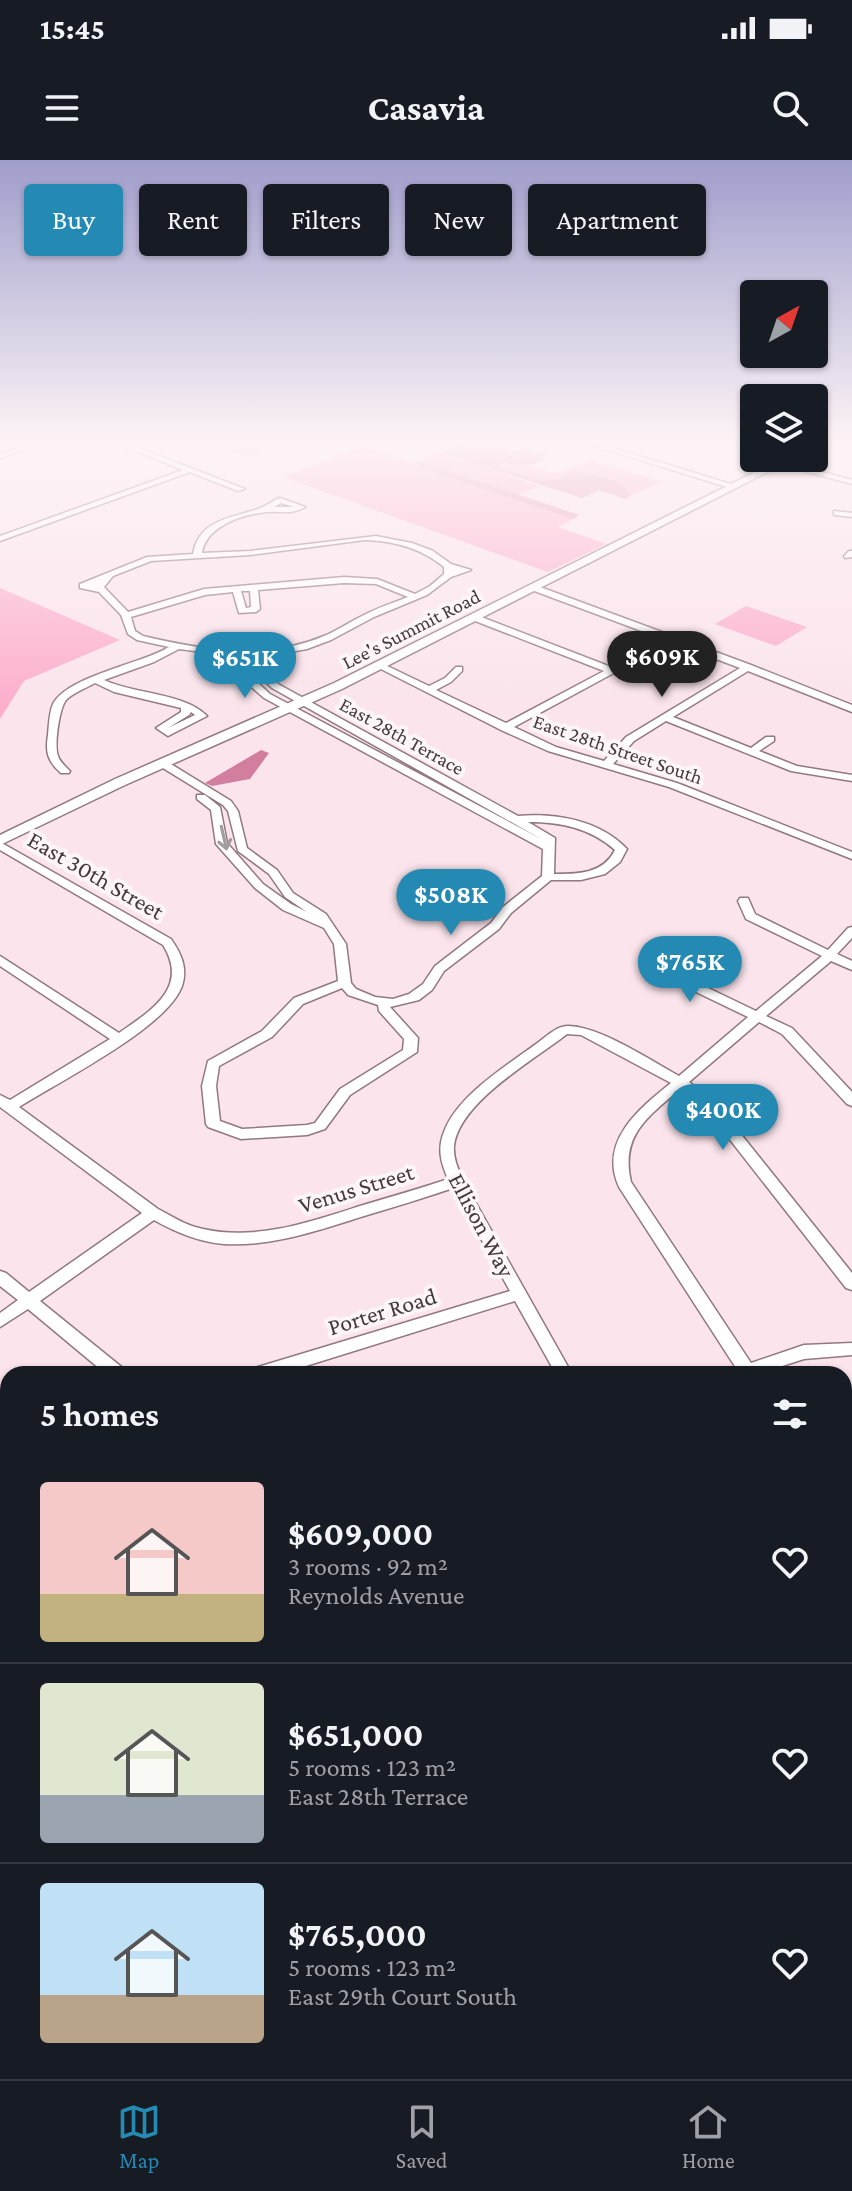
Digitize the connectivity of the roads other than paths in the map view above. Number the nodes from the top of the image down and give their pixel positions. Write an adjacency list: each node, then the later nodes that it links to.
1 (21, 532): 4 (street)
2 (208, 532): 5 (street)
3 (642, 532): 9 (main road, Lee's Summit Road)
4 (0, 539)
5 (201, 543): 6 (street); 7 (street)
6 (197, 556): 7 (street); 8 (street)
7 (209, 556): 13 (street)
8 (104, 578): 10 (street); 10 (street)
9 (532, 587): 15 (main road, Lee's Summit Road); 16 (street)
10 (101, 590): 14 (street)
11 (254, 590): 12 (street); 12 (street); 13 (street)
12 (237, 591): 14 (street)
13 (415, 597): 19 (street)
14 (125, 616): 17 (street)
15 (473, 617): 22 (main road, Lee's Summit Road); 25 (street)
16 (670, 639): 23 (street); 25 (street)
17 (167, 644): 18 (street); 21 (street)
18 (178, 646): 20 (street); 21 (street)
19 (263, 656): 20 (street); 28 (street, East 28th Terrace)
20 (247, 657): 28 (street, East 28th Terrace)
21 (144, 662): 26 (street)
22 (378, 665): 27 (street, East 28th Street South); 28 (main road, Lee's Summit Road)
23 (748, 667): 30 (street); 31 (street)
24 (459, 669): 27 (street)
25 (613, 671): 32 (street)
26 (98, 681): 29 (street); 37 (street)
27 (428, 690): 32 (street, East 28th Street South)
28 (296, 705): 36 (main road, Lee's Summit Road); 39 (street, East 28th Terrace); 41 (street, East 28th Terrace)
29 (186, 706)
30 (852, 709)
31 (665, 717): 34 (street); 35 (street)
32 (505, 728): 35 (street, East 28th Street South)
33 (770, 739): 34 (street)
34 (751, 752): 38 (street)
35 (607, 764): 42 (street, East 28th Street South)
36 (158, 765): 40 (main road, Lee's Summit Road); 46 (street, one-way to 46); 46 (street)
37 (65, 771)
38 (852, 778)
39 (519, 819): 41 (street, East 28th Terrace); 43 (street)
40 (0, 843): 54 (street, East 30th Street)
41 (549, 848): 43 (street)
42 (852, 856)
43 (548, 877): 52 (street)
44 (744, 901): 47 (street)
45 (852, 931): 47 (street)
46 (336, 935): 51 (street)
47 (829, 956): 50 (street); 53 (street)
48 (0, 960): 54 (street)
49 (662, 960): 53 (street)
50 (852, 966)
51 (345, 983): 52 (street); 52 (street)
52 (384, 1002)
53 (757, 1016): 55 (street); 56 (street)
54 (117, 1038): 57 (street)
55 (680, 1082): 58 (street, Ellison Way); 61 (street); 69 (street)
56 (852, 1101)
57 (4, 1103): 59 (street, Venus Street)
58 (457, 1182): 59 (street, Venus Street); 62 (street, Ellison Way)
59 (153, 1213): 63 (street)
60 (0, 1277): 63 (street)
61 (852, 1284)
62 (519, 1294): 67 (street, Porter Road); 68 (street, Ellison Way)
63 (29, 1301): 64 (street); 66 (street)
64 (0, 1321)
65 (852, 1349): 70 (street)
66 (108, 1366)
67 (284, 1366)
68 (560, 1366)
69 (740, 1366)
70 (764, 1366)

